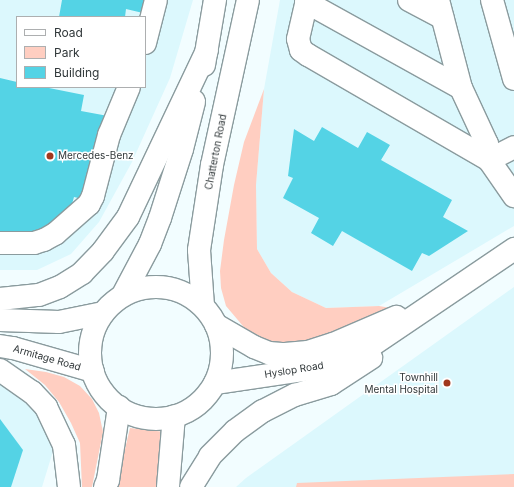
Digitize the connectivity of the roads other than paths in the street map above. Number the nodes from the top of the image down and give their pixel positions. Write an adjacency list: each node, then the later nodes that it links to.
1 (156, 0): 8 (street)
2 (215, 0): 9 (street)
3 (248, 0): 20 (street, Chatterton Road)
4 (409, 0): 7 (street)
5 (492, 0): 10 (street)
6 (306, 1): 12 (street); 13 (street)
7 (441, 9): 12 (street)
8 (146, 39)
9 (207, 51): 18 (street); 19 (street)
10 (514, 79)
11 (129, 88): 15 (street)
12 (461, 88): 13 (street)
13 (502, 153): 14 (street)
14 (514, 196)
15 (0, 242)
16 (514, 249): 17 (street, Hyslop Road)
17 (448, 292): 23 (street, Hyslop Road); 24 (street, Hyslop Road)
18 (124, 296): 20 (street); 21 (street)
19 (0, 299)
20 (203, 306): 24 (street)
21 (103, 313): 22 (street); 27 (street)
22 (0, 320)
23 (409, 321): 28 (street, Hyslop Road); 34 (street)
24 (216, 325): 28 (street)
25 (0, 346): 27 (street, Armitage Road)
26 (0, 370): 31 (street)
27 (93, 371): 29 (street)
28 (215, 382): 30 (street)
29 (119, 407): 30 (street); 32 (street)
30 (174, 416): 33 (street)
31 (69, 487)
32 (105, 487)
33 (168, 487)
34 (191, 487)

